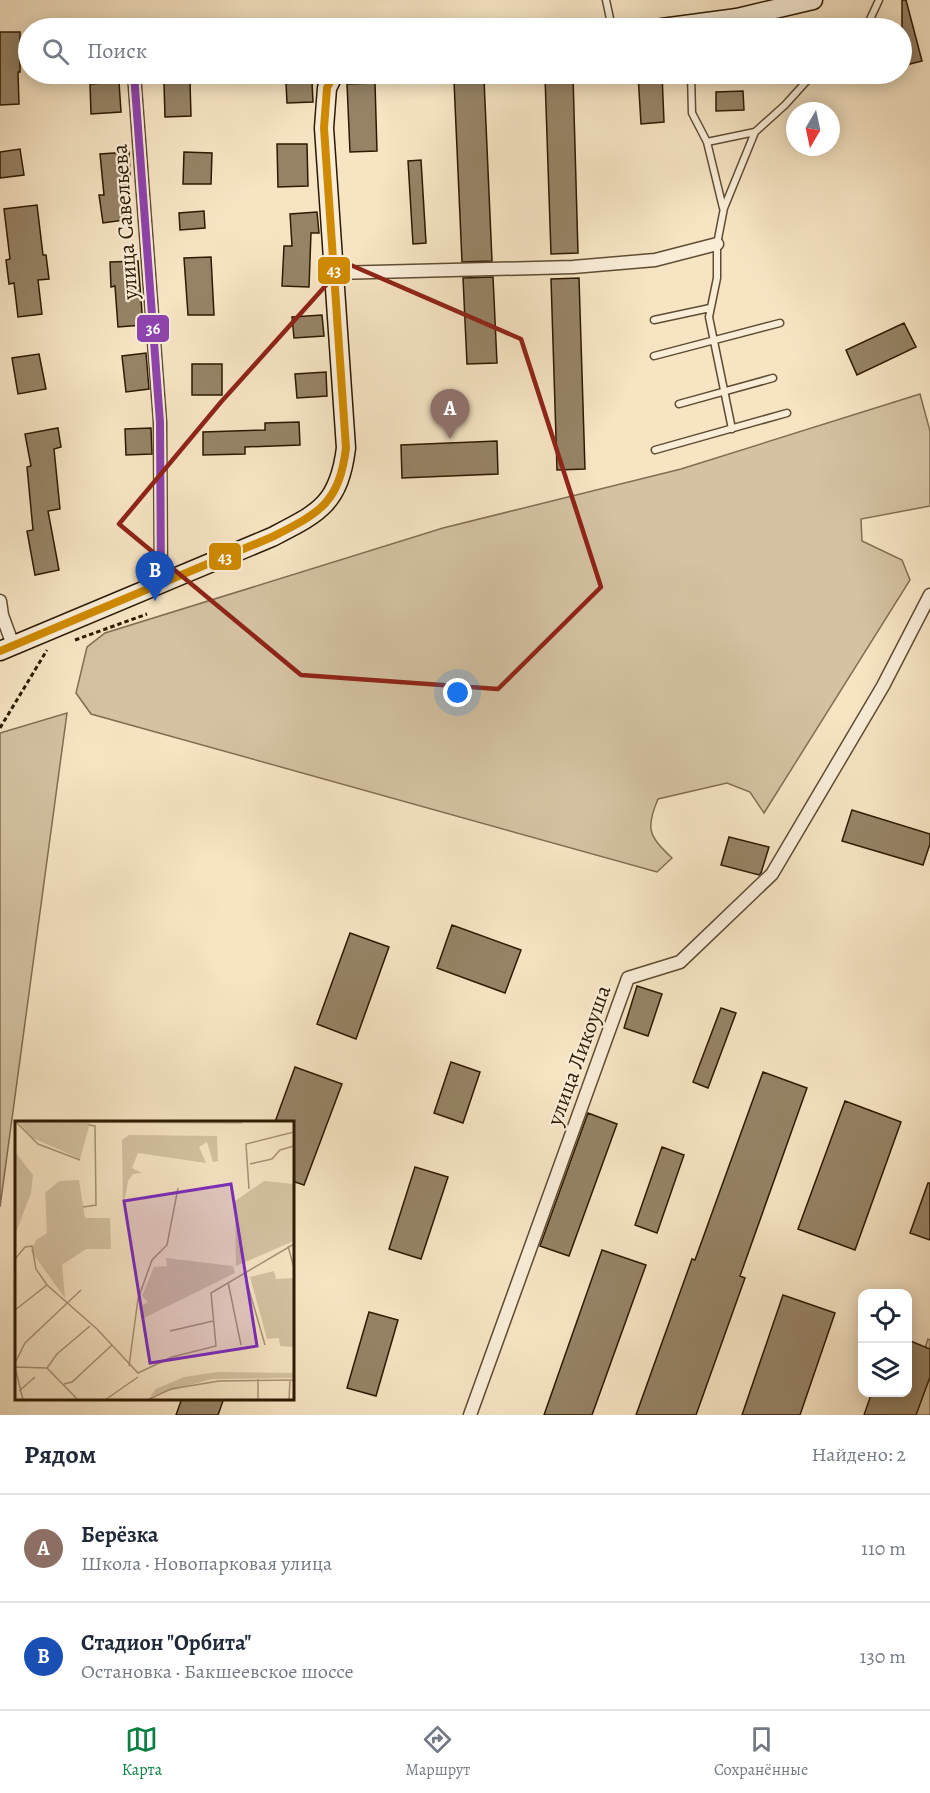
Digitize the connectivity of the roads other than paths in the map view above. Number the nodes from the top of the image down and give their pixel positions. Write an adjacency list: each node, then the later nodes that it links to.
1 (606, 0): 4 (lane)
2 (813, 0): 5 (street)
3 (879, 0): 6 (lane)
4 (610, 18)
5 (737, 18)
6 (871, 18)
7 (135, 84): 27 (street, улица Савельева)
8 (329, 84): 15 (street)
9 (691, 84): 12 (lane)
10 (804, 84): 11 (lane)
11 (755, 132): 12 (lane); 13 (lane)
12 (707, 142): 13 (lane)
13 (724, 208): 14 (lane)
14 (717, 244): 15 (street); 16 (lane)
15 (334, 273): 27 (street)
16 (710, 308): 17 (lane); 19 (lane)
17 (654, 320)
18 (780, 323): 19 (lane)
19 (712, 341): 20 (lane); 22 (lane)
20 (654, 356)
21 (773, 378): 22 (lane)
22 (724, 392): 23 (lane); 25 (lane)
23 (679, 404)
24 (787, 413): 25 (lane)
25 (732, 429): 26 (lane)
26 (655, 450)
27 (161, 583): 30 (street)
28 (930, 595): 31 (street, улица Ликоуша)
29 (0, 601): 30 (street)
30 (6, 648)
31 (470, 1415)

